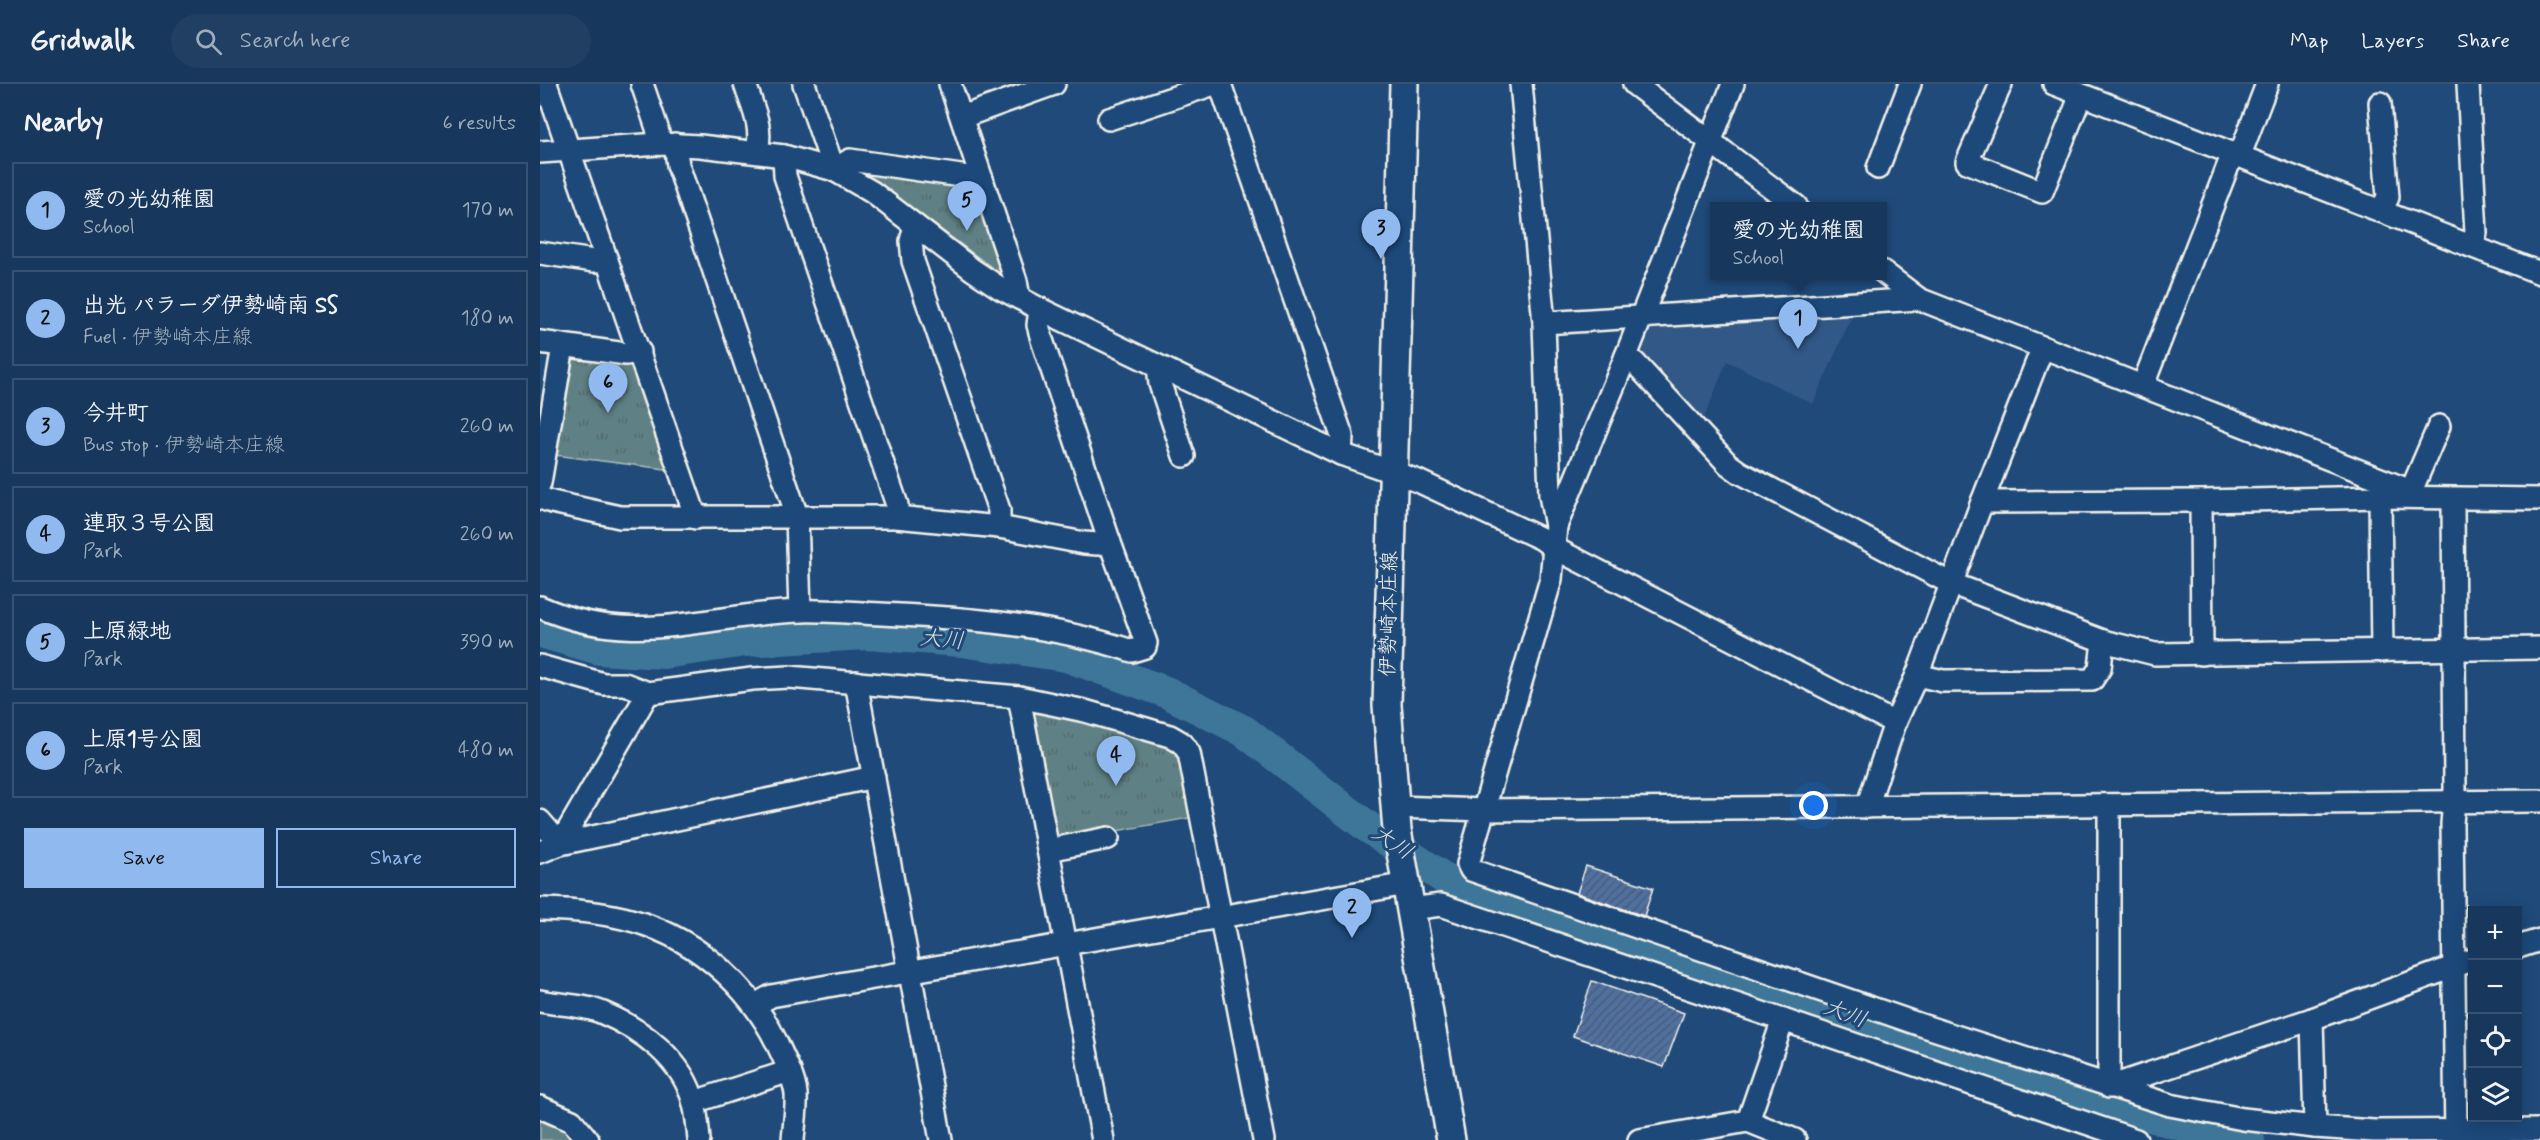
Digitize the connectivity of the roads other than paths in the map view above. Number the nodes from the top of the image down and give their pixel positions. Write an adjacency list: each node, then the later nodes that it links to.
1 (546, 84): 24 (street)
2 (642, 84): 23 (street)
3 (745, 84): 26 (street)
4 (804, 84): 30 (street)
5 (950, 84): 20 (street)
6 (1054, 84): 20 (street)
7 (1214, 84): 21 (street)
8 (1220, 84): 53 (street)
9 (1404, 84): 55 (main road, 伊勢崎本庄線)
10 (1521, 84): 44 (street)
11 (1634, 84): 22 (street)
12 (1733, 84): 22 (street)
13 (1910, 84): 29 (street)
14 (2001, 84): 18 (street)
15 (2054, 84): 18 (street)
16 (2267, 84): 27 (street)
17 (2468, 84): 35 (street)
18 (2081, 95): 27 (street)
19 (2380, 103): 33 (street)
20 (962, 117): 31 (street)
21 (1109, 119)
22 (1710, 142): 32 (street); 43 (street)
23 (668, 144): 24 (street); 26 (street); 64 (street)
24 (569, 150): 25 (street); 37 (street)
25 (540, 152)
26 (757, 152): 28 (street)
27 (2237, 154): 33 (street); 51 (street)
28 (784, 156): 30 (street); 65 (street)
29 (1878, 168)
30 (834, 170): 31 (street); 34 (street)
31 (982, 179): 40 (street)
32 (1789, 202)
33 (2381, 211): 35 (street)
34 (915, 226): 40 (street); 68 (street)
35 (2471, 246): 38 (street)
36 (540, 253): 37 (street)
37 (607, 260): 48 (street)
38 (2540, 273)
39 (1887, 275): 41 (street)
40 (1019, 298): 42 (street)
41 (1919, 299): 43 (street); 47 (street)
42 (1040, 309): 50 (street); 69 (street)
43 (1642, 316): 44 (street); 49 (street)
44 (1544, 323): 67 (street)
45 (540, 342): 46 (street)
46 (563, 346): 48 (street); 56 (street)
47 (2042, 349): 51 (street); 63 (street)
48 (640, 352): 66 (street)
49 (1626, 356): 67 (street); 71 (street)
50 (1158, 366): 53 (street); 54 (street)
51 (2143, 385): 57 (street)
52 (2439, 426): 57 (street)
53 (1341, 454): 55 (street)
54 (1184, 456)
55 (1393, 472): 70 (street); 91 (main road, 伊勢崎本庄線)
56 (540, 483)
57 (2413, 494): 58 (street); 61 (street)
58 (2380, 497): 62 (street); 77 (street)
59 (540, 498): 66 (street)
60 (2540, 499): 61 (street)
61 (2453, 500): 75 (street)
62 (2201, 501): 63 (street); 78 (street)
63 (1982, 502): 71 (street)
64 (796, 516): 65 (street); 66 (street); 73 (street)
65 (896, 517): 68 (street)
66 (696, 518)
67 (1556, 526): 70 (street)
68 (999, 527): 69 (street)
69 (1109, 540): 73 (street)
70 (1554, 548): 84 (street); 90 (street)
71 (1950, 583): 74 (street); 80 (street)
72 (540, 606): 73 (street)
73 (800, 611)
74 (2103, 640): 78 (street); 80 (street)
75 (2455, 648): 76 (street); 77 (street); 87 (street)
76 (2540, 648)
77 (2382, 651): 78 (street)
78 (2202, 654)
79 (540, 666): 82 (street)
80 (1917, 675): 84 (street)
81 (856, 682): 82 (street); 83 (street); 85 (street)
82 (648, 693): 94 (street)
83 (1019, 697): 95 (street); 99 (street)
84 (1895, 723): 89 (street)
85 (874, 777): 94 (street); 104 (street)
86 (2540, 801): 87 (street)
87 (2455, 803): 88 (street); 103 (street)
88 (2109, 805): 89 (street); 110 (street)
89 (1867, 807): 90 (street)
90 (1485, 810): 91 (street); 110 (street)
91 (1396, 818): 97 (main road, 伊勢崎本庄線)
92 (540, 821): 94 (street)
93 (1108, 838): 95 (street)
94 (560, 844): 96 (street)
95 (1048, 850): 101 (street)
96 (540, 852)
97 (1408, 891): 99 (street); 108 (street); 123 (main road, 伊勢崎本庄線)
98 (540, 909): 106 (street)
99 (1221, 918): 101 (street); 122 (street)
100 (2540, 940): 102 (street)
101 (1065, 945): 104 (street); 121 (street)
102 (2522, 945)
103 (2463, 963): 107 (street); 116 (street)
104 (909, 972): 106 (street); 120 (street)
105 (540, 1001): 111 (street)
106 (755, 1005): 109 (street)
107 (2312, 1018): 110 (street); 114 (street)
108 (1783, 1020): 113 (street); 126 (street)
109 (789, 1071): 111 (street); 119 (street)
110 (2109, 1086): 114 (street)
111 (694, 1102): 118 (street)
112 (540, 1107): 117 (street)
113 (1748, 1121): 124 (street); 125 (street)
114 (2315, 1127): 116 (street)
115 (2540, 1130): 116 (street)
116 (2456, 1135)
117 (588, 1140)
118 (699, 1140)
119 (793, 1140)
120 (941, 1140)
121 (1103, 1140)
122 (1264, 1140)
123 (1451, 1140)
124 (1640, 1140)
125 (1795, 1140)
126 (2136, 1140)

